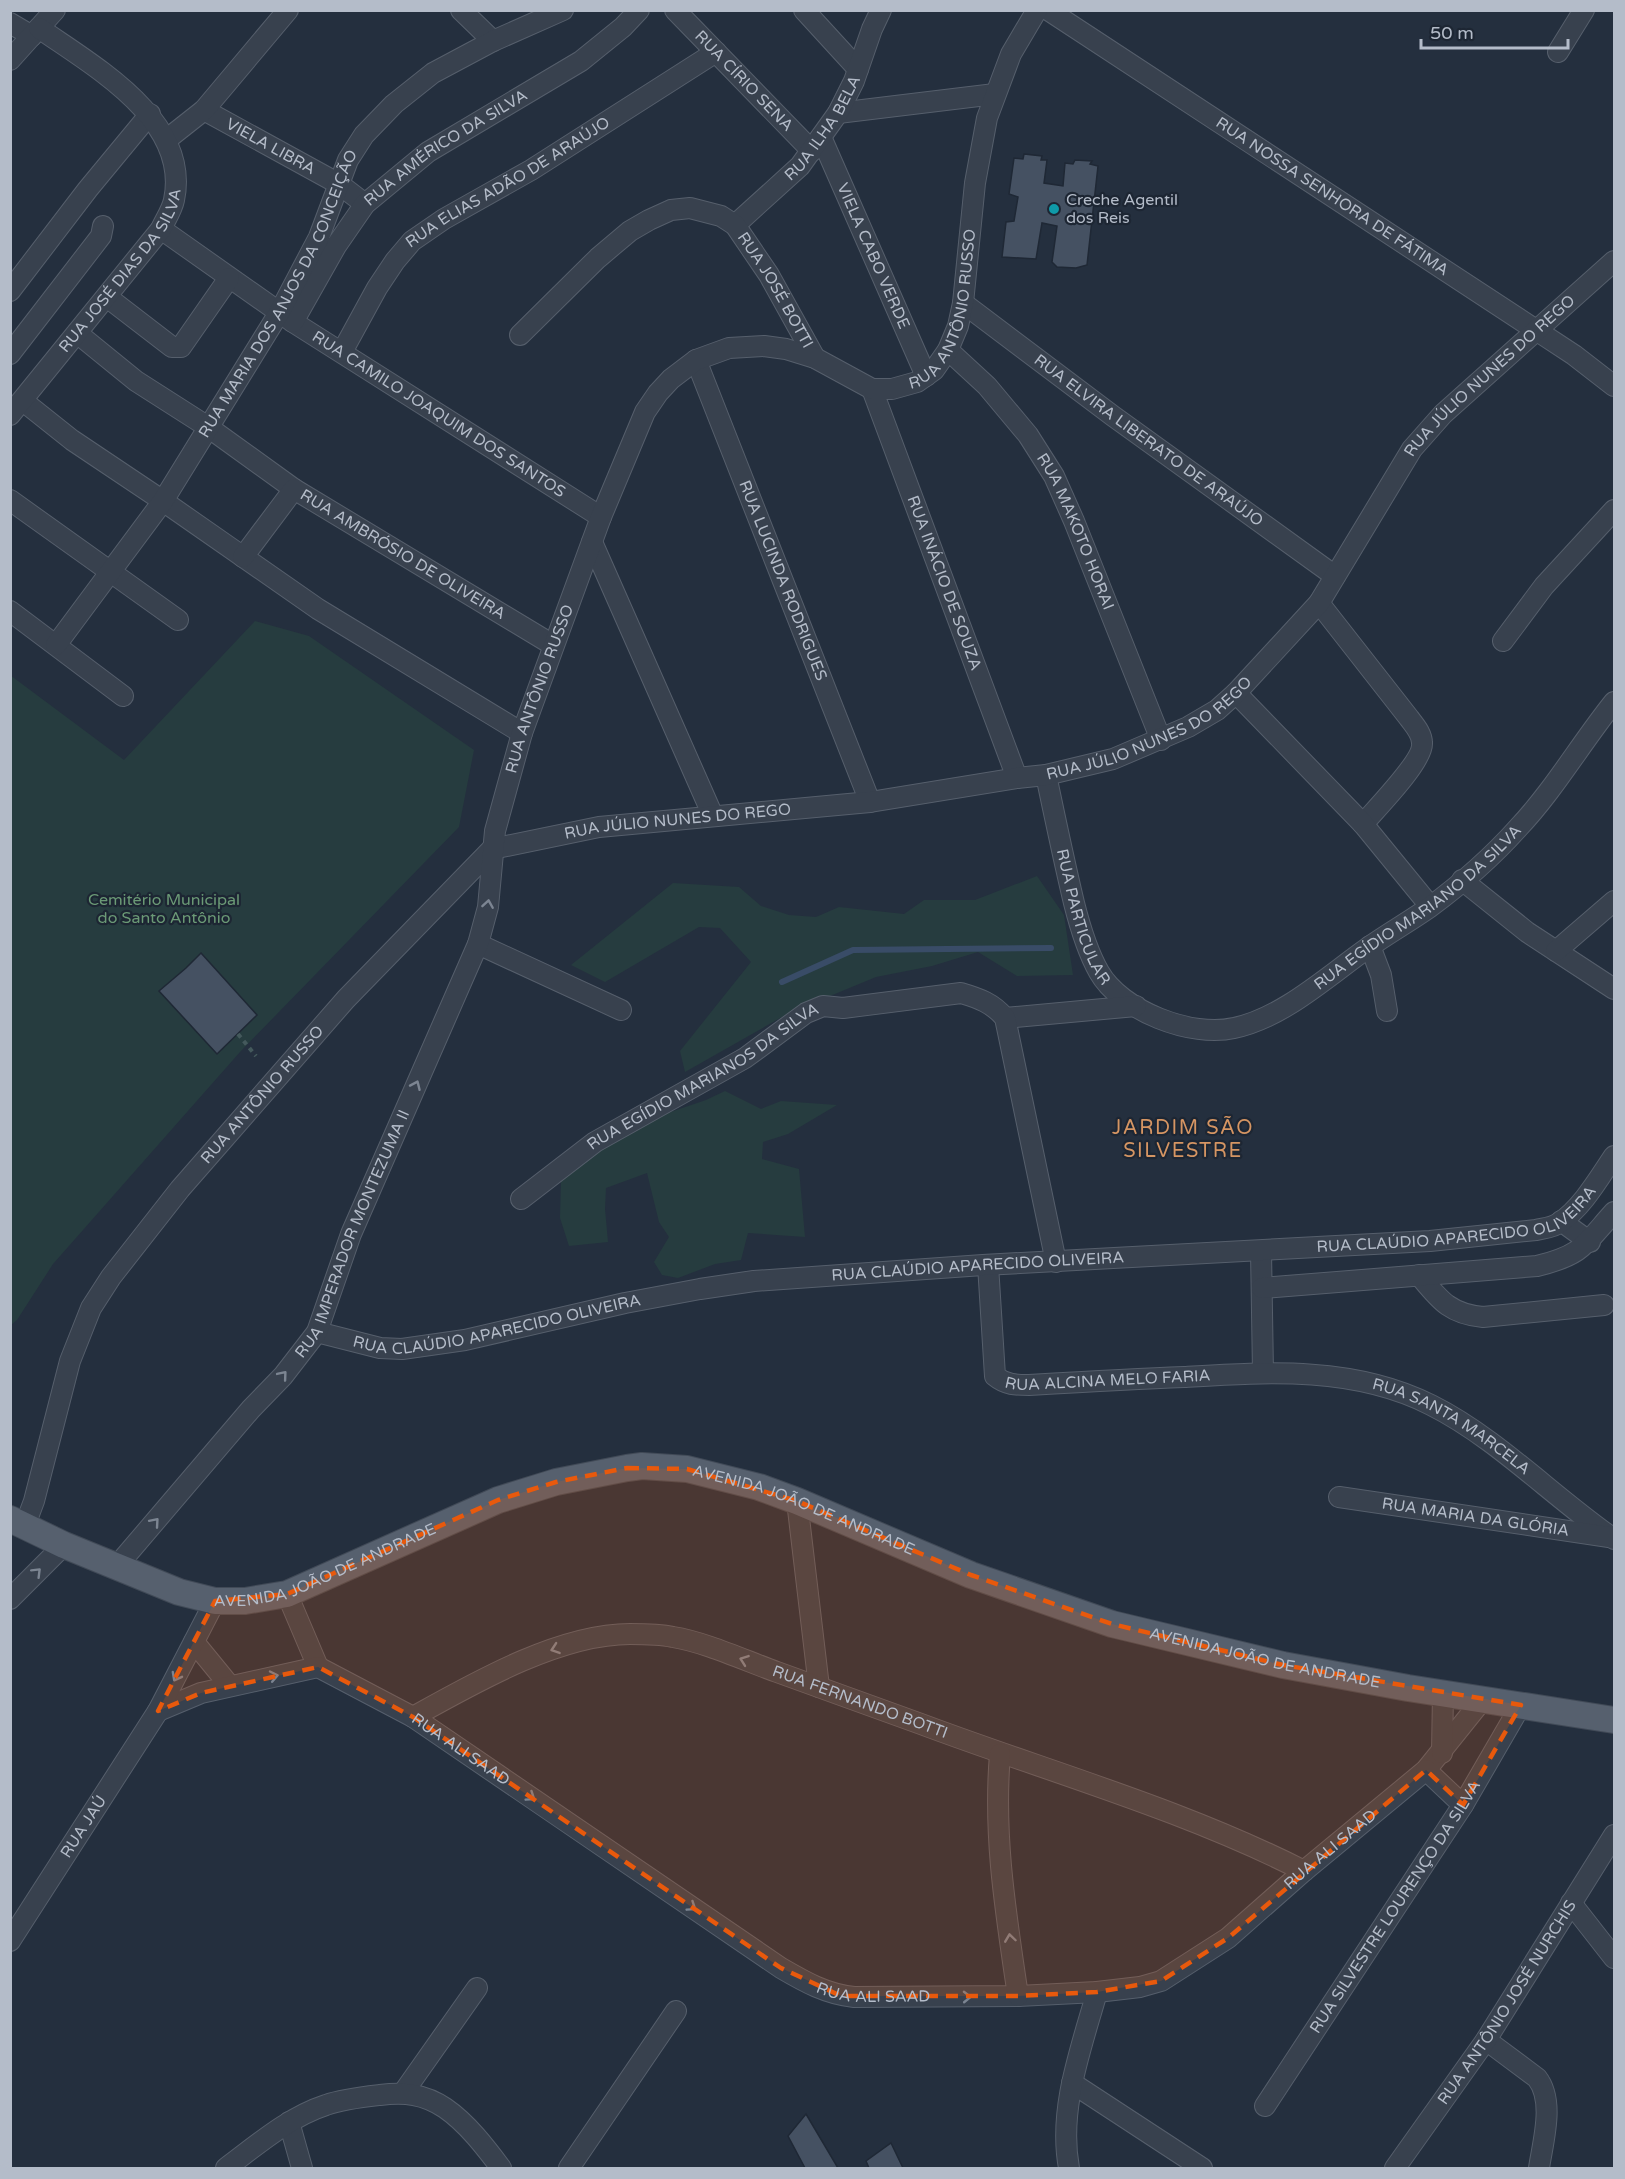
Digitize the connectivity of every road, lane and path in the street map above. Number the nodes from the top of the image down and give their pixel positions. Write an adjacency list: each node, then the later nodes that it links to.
1 (55, 10): 13 (street)
2 (288, 10): 20 (street)
3 (461, 10): 14 (street)
4 (563, 10): 14 (street, RUA MARIA DOS ANJOS DA CONCEIÇÃO)
5 (639, 10): 26 (street, RUA AMÉRICO DA SILVA)
6 (675, 10): 16 (street, RUA CÍRIO SENA)
7 (804, 10): 18 (street)
8 (881, 10): 18 (street, RUA ILHA BELA)
9 (1037, 10): 19 (street, RUA ANTÔNIO RUSSO)
10 (1048, 10): 36 (street, RUA NOSSA SENHORA DE FÁTIMA)
11 (1584, 10): 15 (street)
12 (10, 22): 13 (street, RUA JOSÉ DIAS DA SILVA)
13 (36, 32): 17 (street); 22 (street, RUA JOSÉ DIAS DA SILVA)
14 (493, 41): 25 (street, RUA MARIA DOS ANJOS DA CONCEIÇÃO)
15 (1558, 51)
16 (716, 52): 24 (street, RUA CÍRIO SENA); 40 (street, RUA ELIAS ADÃO DE ARAÚJO)
17 (10, 60)
18 (858, 69): 21 (street, RUA ILHA BELA)
19 (995, 94): 21 (street); 34 (street, RUA ANTÔNIO RUSSO)
20 (204, 110): 23 (street); 25 (street, VIELA LIBRA)
21 (838, 113): 24 (street, RUA ILHA BELA)
22 (150, 114): 23 (street, RUA JOSÉ DIAS DA SILVA); 32 (street)
23 (166, 140): 29 (street, RUA JOSÉ DIAS DA SILVA)
24 (817, 144): 27 (street, RUA ILHA BELA); 44 (street, VIELA CABO VERDE)
25 (339, 184): 26 (street, VIELA LIBRA); 35 (street, RUA MARIA DOS ANJOS DA CONCEIÇÃO)
26 (365, 204): 35 (street, RUA AMÉRICO DA SILVA)
27 (735, 225): 38 (street); 42 (street, RUA JOSÉ BOTTI)
28 (103, 226): 41 (street)
29 (161, 230): 31 (street, RUA CAMILO JOAQUIM DOS SANTOS); 33 (street, RUA JOSÉ DIAS DA SILVA)
30 (1614, 261): 36 (street, RUA JÚLIO NUNES DO REGO)
31 (229, 278): 33 (street); 35 (street, RUA CAMILO JOAQUIM DOS SANTOS)
32 (10, 291)
33 (107, 297): 37 (street, RUA JOSÉ DIAS DA SILVA)
34 (963, 303): 39 (street, RUA ANTÔNIO RUSSO); 57 (street, RUA ELVIRA LIBERATO DE ARAÚJO)
35 (286, 317): 40 (street, RUA CAMILO JOAQUIM DOS SANTOS); 48 (street, RUA MARIA DOS ANJOS DA CONCEIÇÃO)
36 (1537, 332): 45 (street, RUA NOSSA SENHORA DE FÁTIMA); 57 (street, RUA JÚLIO NUNES DO REGO)
37 (77, 333): 47 (street, RUA JOSÉ DIAS DA SILVA); 48 (street)
38 (520, 335)
39 (948, 350): 44 (street, RUA ANTÔNIO RUSSO); 68 (street, RUA MAKOTO HORAI)
40 (342, 352): 53 (street, RUA CAMILO JOAQUIM DOS SANTOS)
41 (10, 354)
42 (815, 358): 43 (street, RUA ANTÔNIO RUSSO); 46 (street, RUA ANTÔNIO RUSSO)
43 (696, 360): 53 (street, RUA ANTÔNIO RUSSO); 71 (street, RUA LUCINDA RODRIGUES)
44 (926, 376): 46 (street, RUA ANTÔNIO RUSSO)
45 (1614, 386)
46 (872, 389): 70 (street, RUA INÁCIO DE SOUZA)
47 (16, 408): 51 (street)
48 (208, 428): 49 (street); 51 (street, RUA MARIA DOS ANJOS DA CONCEIÇÃO)
49 (294, 489): 55 (street, RUA AMBRÓSIO DE OLIVEIRA); 63 (street, RUA AMBRÓSIO DE OLIVEIRA)
50 (10, 500): 56 (street)
51 (163, 501): 55 (street); 56 (street, RUA MARIA DOS ANJOS DA CONCEIÇÃO)
52 (1614, 510): 61 (street)
53 (601, 517): 54 (street, RUA ANTÔNIO RUSSO)
54 (592, 542): 63 (street, RUA ANTÔNIO RUSSO); 72 (street)
55 (243, 557): 67 (street)
56 (111, 571): 60 (street); 62 (street, RUA MARIA DOS ANJOS DA CONCEIÇÃO)
57 (1335, 576): 58 (street, RUA JÚLIO NUNES DO REGO)
58 (1319, 603): 64 (street, RUA JÚLIO NUNES DO REGO); 73 (street)
59 (10, 611): 62 (street)
60 (178, 620)
61 (1503, 641)
62 (56, 645): 65 (street)
63 (554, 645): 67 (street, RUA ANTÔNIO RUSSO)
64 (1236, 693): 68 (street, RUA JÚLIO NUNES DO REGO); 73 (street)
65 (123, 696)
66 (1614, 702): 75 (street, RUA EGÍDIO MARIANO DA SILVA)
67 (522, 733): 74 (street, RUA ANTÔNIO RUSSO)
68 (1161, 740): 69 (street, RUA JÚLIO NUNES DO REGO)
69 (1046, 775): 70 (street, RUA JÚLIO NUNES DO REGO); 82 (street, RUA PARTICULAR)
70 (1017, 777): 71 (street, RUA JÚLIO NUNES DO REGO)
71 (870, 802): 72 (street, RUA JÚLIO NUNES DO REGO)
72 (713, 816): 74 (street, RUA JÚLIO NUNES DO REGO)
73 (1363, 824): 77 (street)
74 (492, 849): 78 (street, RUA IMPERADOR MONTEZUMA II, one-way to 74); 104 (street, RUA ANTÔNIO RUSSO)
75 (1462, 880): 77 (street, RUA EGÍDIO MARIANO DA SILVA); 80 (street)
76 (1614, 901): 80 (street)
77 (1430, 906): 79 (street, RUA EGÍDIO MARIANO DA SILVA)
78 (478, 944): 83 (street); 100 (street, RUA IMPERADOR MONTEZUMA II, one-way to 78)
79 (1370, 946): 84 (street); 86 (street, RUA EGÍDIO MARIANO DA SILVA)
80 (1556, 951): 81 (street)
81 (1614, 989)
82 (1136, 1006): 85 (street); 86 (street, RUA PARTICULAR)
83 (621, 1010)
84 (1387, 1011)
85 (1005, 1018): 90 (street, RUA EGÍDIO MARIANOS DA SILVA); 95 (street)
86 (1170, 1022)
87 (238, 1034): 88 (path)
88 (256, 1056)
89 (1614, 1156): 92 (street, RUA CLAÚDIO APARECIDO OLIVEIRA)
90 (520, 1199)
91 (1614, 1212): 93 (street)
92 (1561, 1221): 93 (street); 94 (street, RUA CLAÚDIO APARECIDO OLIVEIRA)
93 (1590, 1242): 97 (street)
94 (1261, 1251): 95 (street, RUA CLAÚDIO APARECIDO OLIVEIRA); 98 (street)
95 (1056, 1262): 96 (street, RUA CLAÚDIO APARECIDO OLIVEIRA)
96 (988, 1264): 100 (street, RUA CLAÚDIO APARECIDO OLIVEIRA); 101 (street, RUA ALCINA MELO FARIA)
97 (1419, 1275): 98 (street); 99 (street)
98 (1262, 1287): 101 (street)
99 (1604, 1305)
100 (316, 1332): 107 (street, RUA IMPERADOR MONTEZUMA II, one-way to 100)
101 (1263, 1373): 105 (street, RUA SANTA MARCELA)
102 (1339, 1497): 105 (street, RUA MARIA DA GLÓRIA)
103 (796, 1501): 108 (main road, AVENIDA JOÃO DE ANDRADE); 114 (street); 115 (main road, AVENIDA JOÃO DE ANDRADE)
104 (18, 1522): 106 (main road, AVENIDA JOÃO DE ANDRADE)
105 (1613, 1538)
106 (64, 1545): 107 (main road, AVENIDA JOÃO DE ANDRADE); 109 (street, one-way to 106)
107 (117, 1566): 110 (main road, AVENIDA JOÃO DE ANDRADE)
108 (287, 1594): 110 (main road, AVENIDA JOÃO DE ANDRADE); 112 (street)
109 (10, 1599)
110 (215, 1601): 111 (street, RUA JAÚ)
111 (194, 1642): 113 (street); 118 (street, RUA JAÚ, one-way to 118)
112 (318, 1667): 113 (street, one-way to 112); 119 (street, RUA ALI SAAD)
113 (230, 1686): 118 (street)
114 (819, 1687): 119 (street, RUA FERNANDO BOTTI, one-way to 119); 122 (street, RUA FERNANDO BOTTI)
115 (1443, 1693): 116 (main road, AVENIDA JOÃO DE ANDRADE); 121 (street)
116 (1483, 1699): 117 (main road, AVENIDA JOÃO DE ANDRADE); 121 (street, RUA ALI SAAD)
117 (1521, 1705): 120 (main road, AVENIDA JOÃO DE ANDRADE); 124 (street, RUA SILVESTRE LOURENÇO DA SILVA)
118 (158, 1711): 128 (street, RUA JAÚ)
119 (413, 1717): 132 (street, RUA ALI SAAD, one-way to 132)
120 (1614, 1720)
121 (1442, 1753): 123 (street, RUA ALI SAAD)
122 (1000, 1754): 126 (street, RUA FERNANDO BOTTI); 132 (street, one-way to 122)
123 (1426, 1770): 124 (street); 126 (street, RUA ALI SAAD)
124 (1463, 1805): 137 (street, RUA SILVESTRE LOURENÇO DA SILVA)
125 (1614, 1835): 127 (street, RUA ANTÔNIO JOSÉ NURCHIS)
126 (1304, 1871): 131 (street, RUA ALI SAAD)
127 (1571, 1903): 129 (street); 134 (street, RUA ANTÔNIO JOSÉ NURCHIS)
128 (10, 1941)
129 (1614, 1958)
130 (477, 1988): 136 (street)
131 (1097, 1992): 132 (street, RUA ALI SAAD); 135 (street)
132 (1018, 1996)
133 (676, 2011): 142 (street)
134 (1486, 2040): 145 (street, RUA ANTÔNIO JOSÉ NURCHIS); 146 (street)
135 (1072, 2083): 143 (street); 144 (street)
136 (404, 2092): 138 (street); 141 (street)
137 (1265, 2106)
138 (289, 2122): 139 (street); 140 (street)
139 (226, 2169)
140 (302, 2169)
141 (501, 2169)
142 (569, 2169)
143 (1069, 2169)
144 (1202, 2169)
145 (1395, 2169)
146 (1539, 2169)

